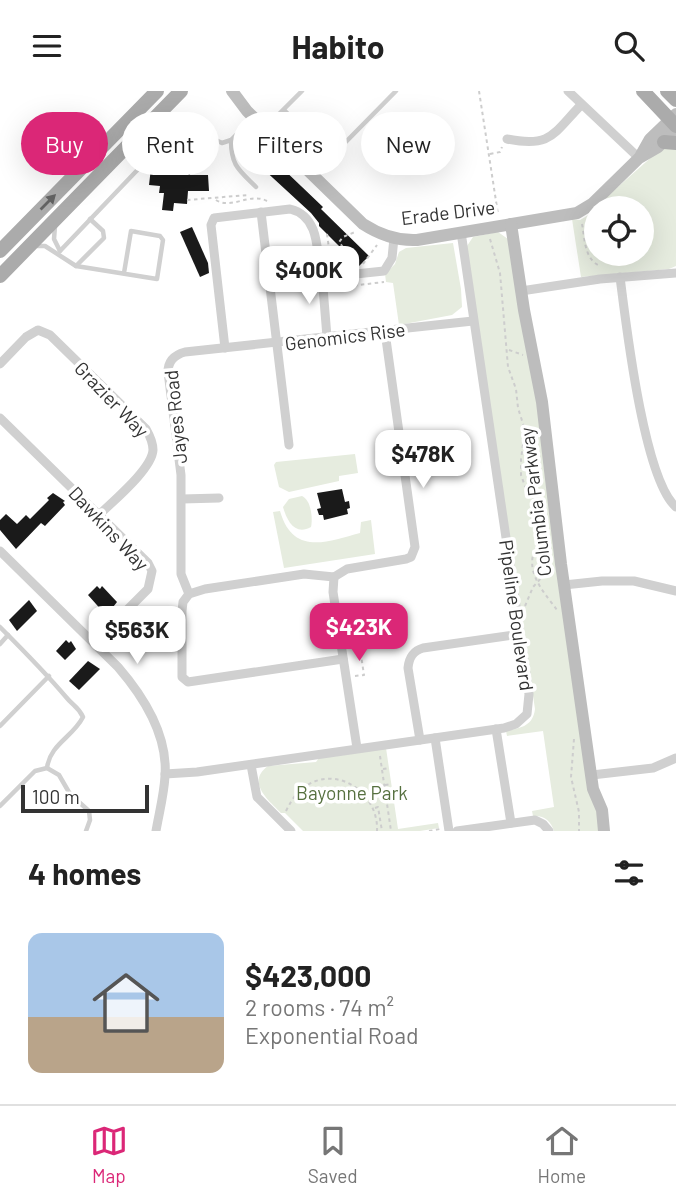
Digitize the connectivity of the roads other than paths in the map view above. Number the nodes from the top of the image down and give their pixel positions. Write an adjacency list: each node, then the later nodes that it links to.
1 (157, 91): 33 (main road, one-way to 1)
2 (181, 91): 27 (main road)
3 (220, 91): 15 (street, Erade Drive)
4 (232, 91): 16 (street, Erade Drive)
5 (302, 91): 11 (lane)
6 (396, 91): 21 (lane)
7 (568, 91): 13 (street)
8 (643, 91): 18 (main road)
9 (667, 91): 12 (main road)
10 (291, 93): 11 (lane)
11 (293, 100): 14 (lane)
12 (676, 100)
13 (581, 104): 19 (street); 23 (street)
14 (284, 110): 17 (lane)
15 (246, 112)
16 (249, 112)
17 (282, 112)
18 (675, 122): 22 (street, Erade Drive); 23 (street, Erade Drive)
19 (508, 139)
20 (231, 140): 25 (lane); 28 (lane)
21 (347, 140)
22 (670, 142): 23 (street, Erade Drive)
23 (639, 158): 29 (street, Erade Drive)
24 (313, 175): 31 (street, Erade Drive)
25 (256, 190)
26 (261, 212): 40 (street); 46 (street); 47 (street)
27 (56, 218): 32 (main road); 34 (lane)
28 (90, 219): 34 (lane); 36 (lane)
29 (500, 228): 30 (street, Erade Drive); 42 (street, Columbia Parkway)
30 (461, 232): 31 (street, Erade Drive); 43 (street, Pipeline Boulevard)
31 (394, 238): 40 (street)
32 (26, 249): 35 (lane); 37 (main road)
33 (0, 251)
34 (60, 251): 35 (lane)
35 (64, 257): 36 (lane)
36 (76, 266): 38 (lane)
37 (2, 268)
38 (124, 273): 38 (lane)
39 (676, 273): 41 (street)
40 (322, 275): 45 (street)
41 (620, 277): 42 (street); 53 (street)
42 (521, 291): 57 (street, Columbia Parkway)
43 (473, 321): 44 (street, Genomics Rise); 61 (street, Pipeline Boulevard)
44 (385, 332): 45 (street, Genomics Rise); 56 (street)
45 (327, 337): 46 (street, Genomics Rise)
46 (276, 343): 47 (street, Jayes Road); 50 (street, Genomics Rise)
47 (225, 348): 52 (street, Jayes Road)
48 (0, 364): 54 (street, Grazier Way)
49 (0, 418): 54 (street, Dawkins Way)
50 (289, 445)
51 (219, 498): 52 (street)
52 (182, 499): 59 (street, Jayes Road)
53 (676, 507)
54 (99, 515): 63 (street, Dawkins Way)
55 (0, 551): 63 (street)
56 (334, 577): 59 (street); 65 (street)
57 (564, 585): 58 (street); 76 (street, Columbia Parkway)
58 (676, 591)
59 (189, 594): 65 (street)
60 (0, 627): 62 (lane)
61 (520, 634): 68 (street, Pipeline Boulevard); 70 (street)
62 (8, 635): 64 (lane); 66 (lane)
63 (94, 643): 75 (street)
64 (0, 644)
65 (344, 659): 71 (street)
66 (49, 676): 67 (lane); 74 (lane)
67 (0, 726)
68 (496, 729): 69 (street, Pipeline Boulevard); 78 (street)
69 (435, 738): 70 (street, Pipeline Boulevard); 79 (street)
70 (419, 740): 71 (street, Pipeline Boulevard)
71 (356, 748): 73 (street, Pipeline Boulevard)
72 (676, 758): 76 (street)
73 (251, 765): 75 (street, Pipeline Boulevard); 82 (street)
74 (47, 768): 77 (lane); 80 (lane)
75 (166, 774): 81 (street)
76 (592, 776): 85 (street, Columbia Parkway); 86 (street, Columbia Parkway)
77 (0, 806)
78 (511, 823): 83 (street); 84 (street)
79 (445, 830)
80 (86, 831)
81 (156, 831)
82 (291, 831)
83 (457, 831)
84 (549, 831)
85 (604, 831)
86 (611, 831)

